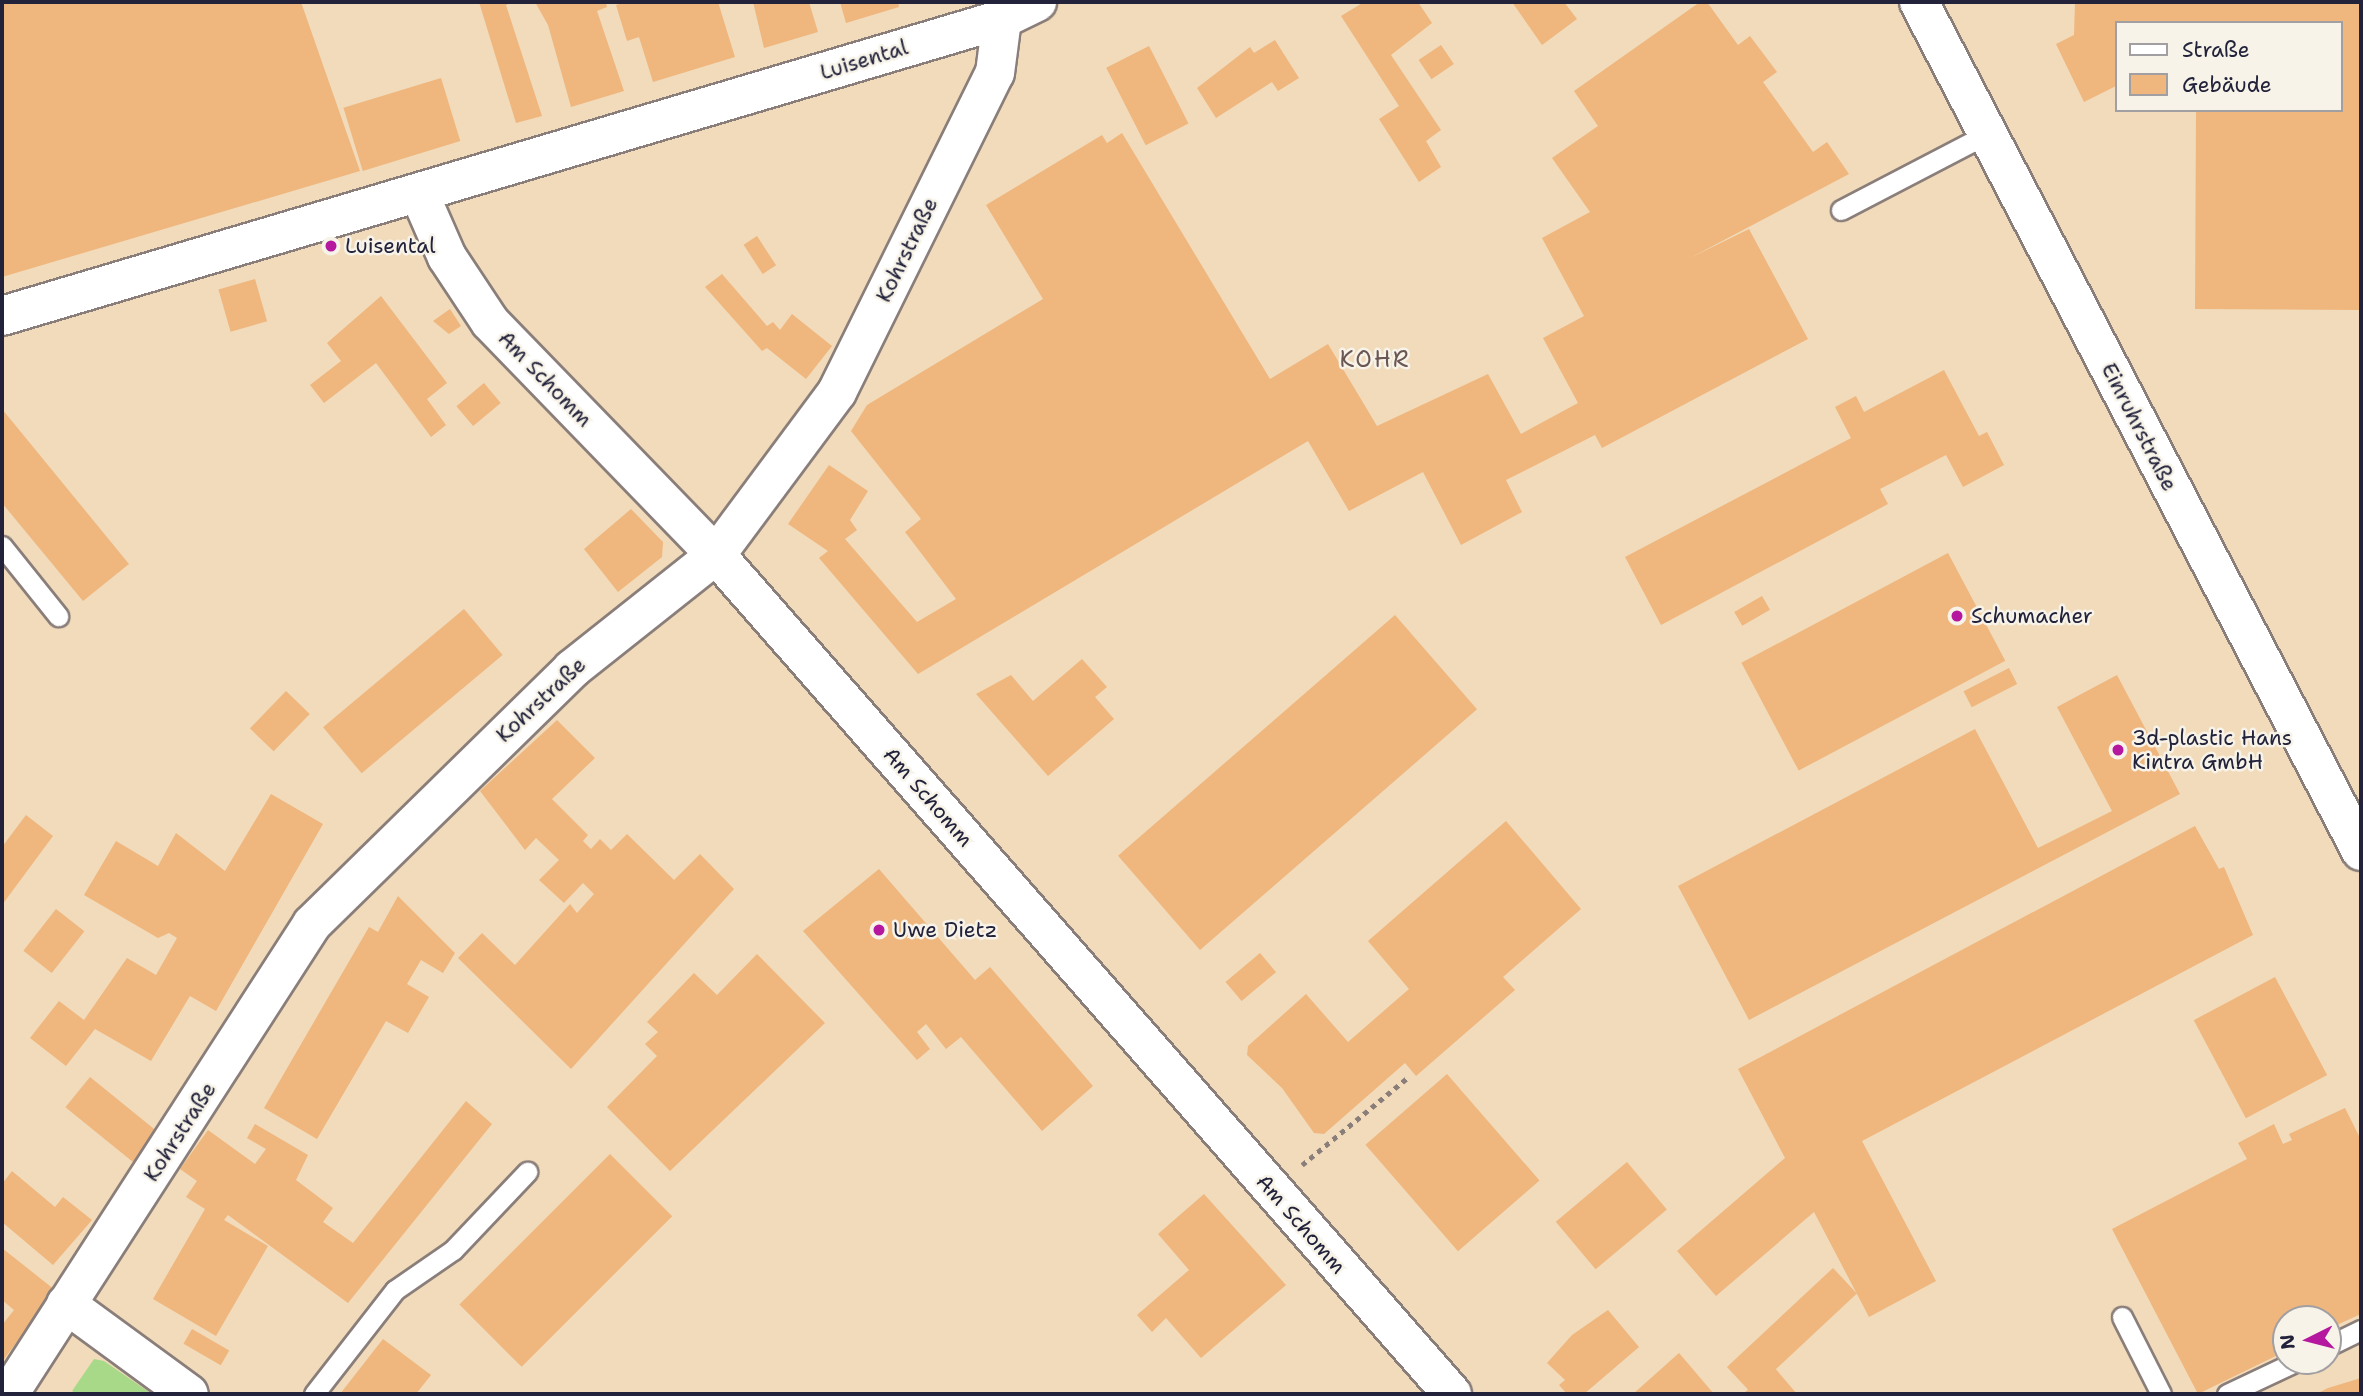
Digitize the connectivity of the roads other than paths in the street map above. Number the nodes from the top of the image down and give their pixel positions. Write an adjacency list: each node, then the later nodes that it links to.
1 (1037, 2): 3 (street)
2 (1919, 2): 4 (street, Einruhrstraße)
3 (1002, 19): 5 (street, Luisental); 9 (street, Kohrstraße)
4 (1987, 134): 6 (lane); 11 (street, Einruhrstraße)
5 (419, 193): 7 (street, Luisental); 9 (street, Am Schomm)
6 (1841, 210)
7 (2, 316)
8 (2, 546): 10 (lane)
9 (716, 555): 13 (street, Kohrstraße); 21 (street, Am Schomm)
10 (58, 616)
11 (2361, 852)
12 (527, 1172): 20 (lane)
13 (66, 1304): 18 (street, Kohrstraße); 19 (street)
14 (2122, 1317): 22 (lane)
15 (2361, 1330): 16 (lane)
16 (2342, 1339)
17 (2272, 1373): 23 (lane)
18 (9, 1394)
19 (189, 1394)
20 (314, 1394)
21 (1452, 1394)
22 (2161, 1394)
23 (2227, 1394)

